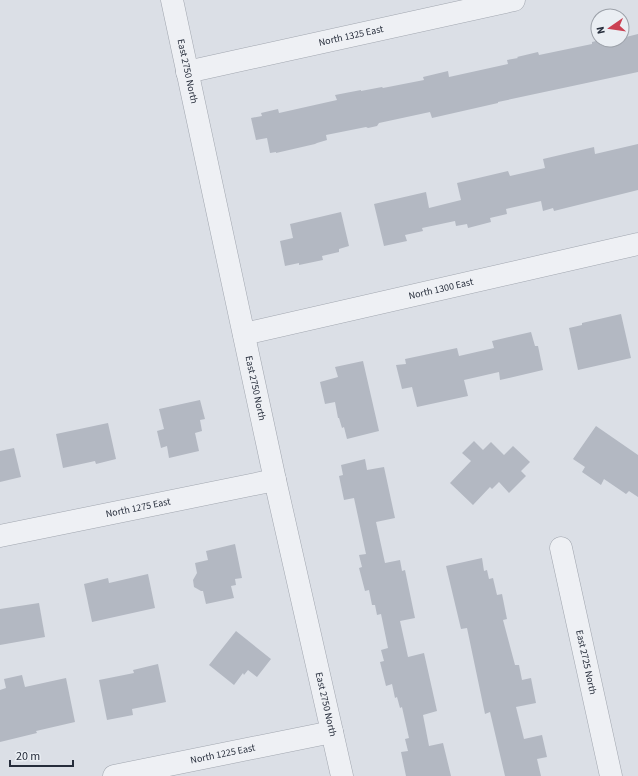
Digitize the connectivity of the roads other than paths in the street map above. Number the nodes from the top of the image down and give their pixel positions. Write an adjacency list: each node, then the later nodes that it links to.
1 (172, 0): 3 (street, East 2750 North)
2 (514, 0): 3 (street, North 1325 East)
3 (187, 72): 5 (street, East 2750 North)
4 (638, 244): 5 (street, North 1300 East)
5 (244, 334): 6 (street, East 2750 North)
6 (275, 480): 7 (street, North 1275 East); 9 (street, East 2750 North)
7 (0, 536)
8 (561, 548): 12 (street, East 2725 North)
9 (332, 732): 10 (street, North 1225 East); 11 (street, East 2750 North)
10 (114, 776)
11 (342, 776)
12 (611, 776)

